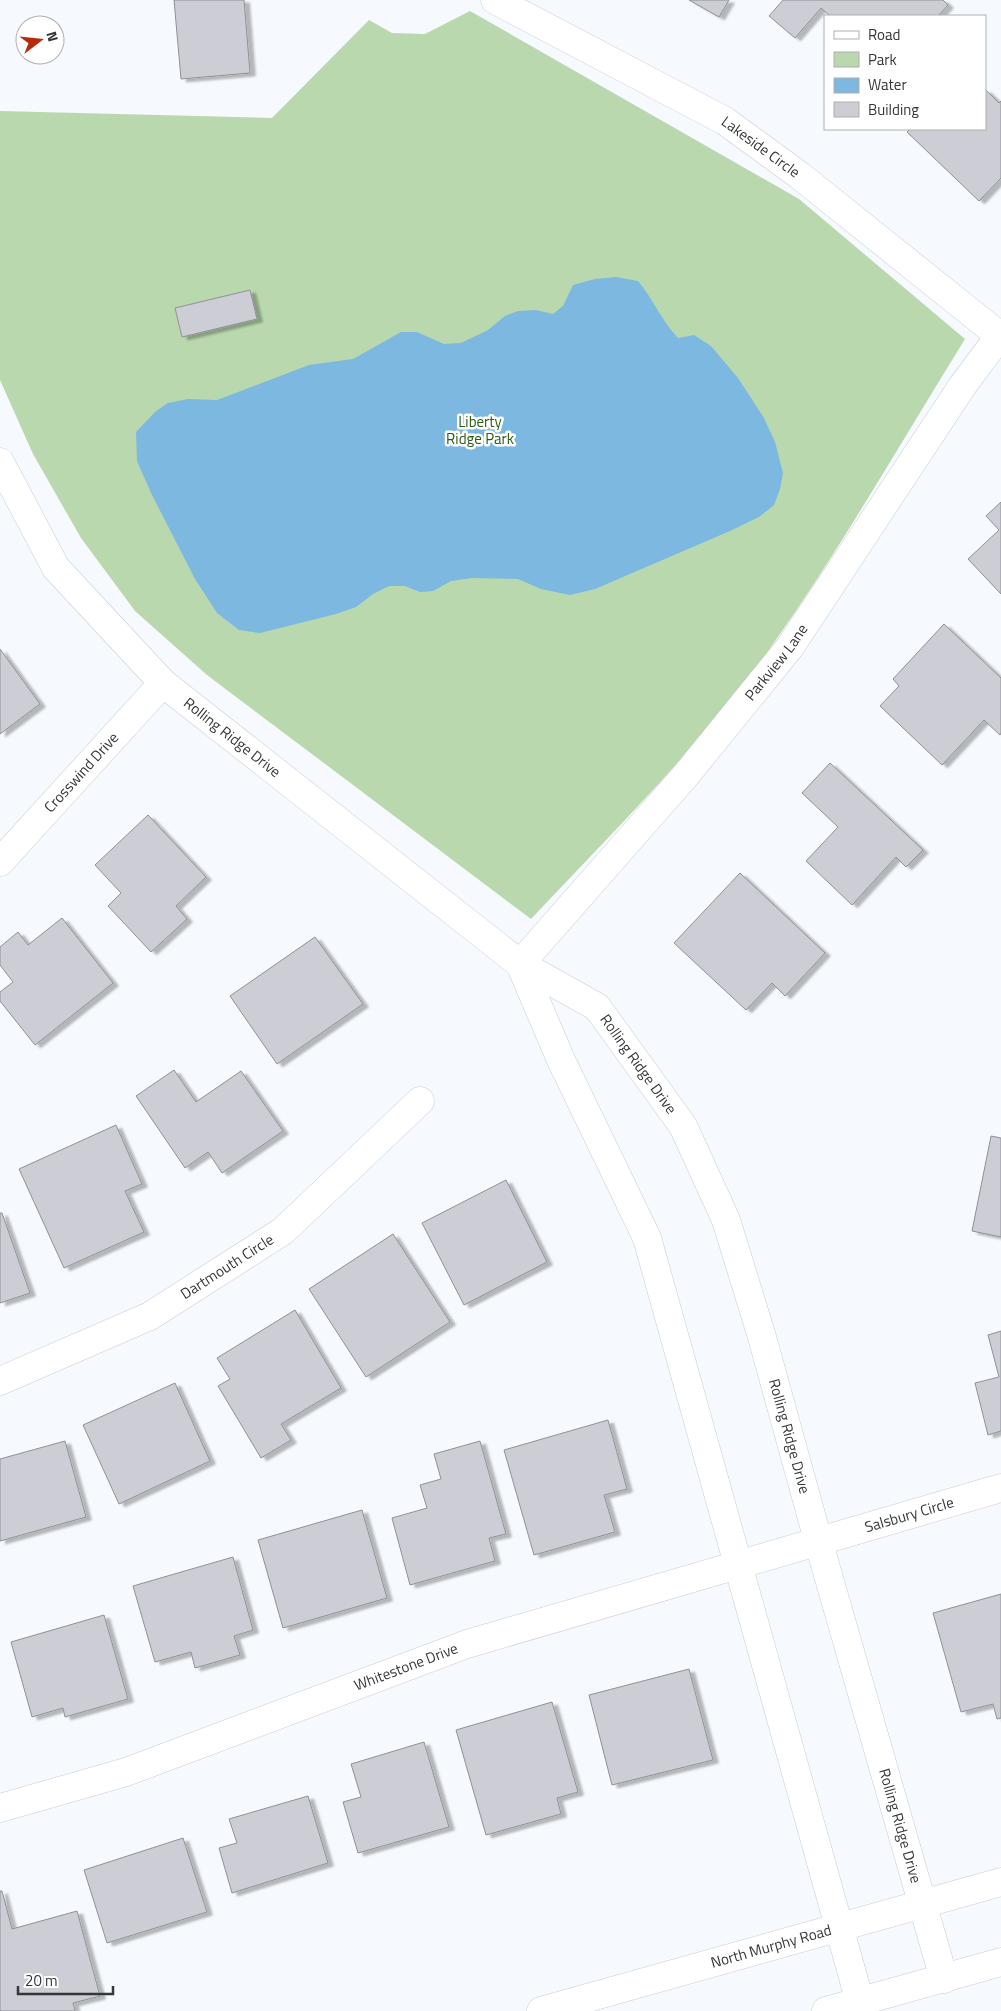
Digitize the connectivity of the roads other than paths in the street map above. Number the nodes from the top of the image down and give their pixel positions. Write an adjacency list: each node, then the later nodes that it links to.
1 (495, 0): 2 (street, Lakeside Circle)
2 (1000, 335): 6 (street, Parkview Lane)
3 (0, 462): 4 (street, Rolling Ridge Drive)
4 (163, 683): 5 (street, Crosswind Drive); 6 (street, Rolling Ridge Drive)
5 (0, 862)
6 (520, 964): 10 (street, Rolling Ridge Drive); 11 (street, Rolling Ridge Drive)
7 (420, 1101): 8 (street, Dartmouth Circle)
8 (0, 1381)
9 (1001, 1488): 10 (street, Salsbury Circle)
10 (818, 1540): 11 (street, Whitestone Drive); 14 (street, Rolling Ridge Drive)
11 (736, 1564): 12 (street, Whitestone Drive); 15 (street, Rolling Ridge Drive)
12 (0, 1808)
13 (1001, 1882): 14 (street, North Murphy Road)
14 (924, 1905): 15 (street, North Murphy Road); 17 (street, Rolling Ridge Drive)
15 (838, 1926): 18 (street, Rolling Ridge Drive); 19 (street, North Murphy Road)
16 (1001, 1962): 17 (street)
17 (944, 1979): 18 (street)
18 (860, 2002): 20 (street)
19 (541, 2011)
20 (826, 2011)

